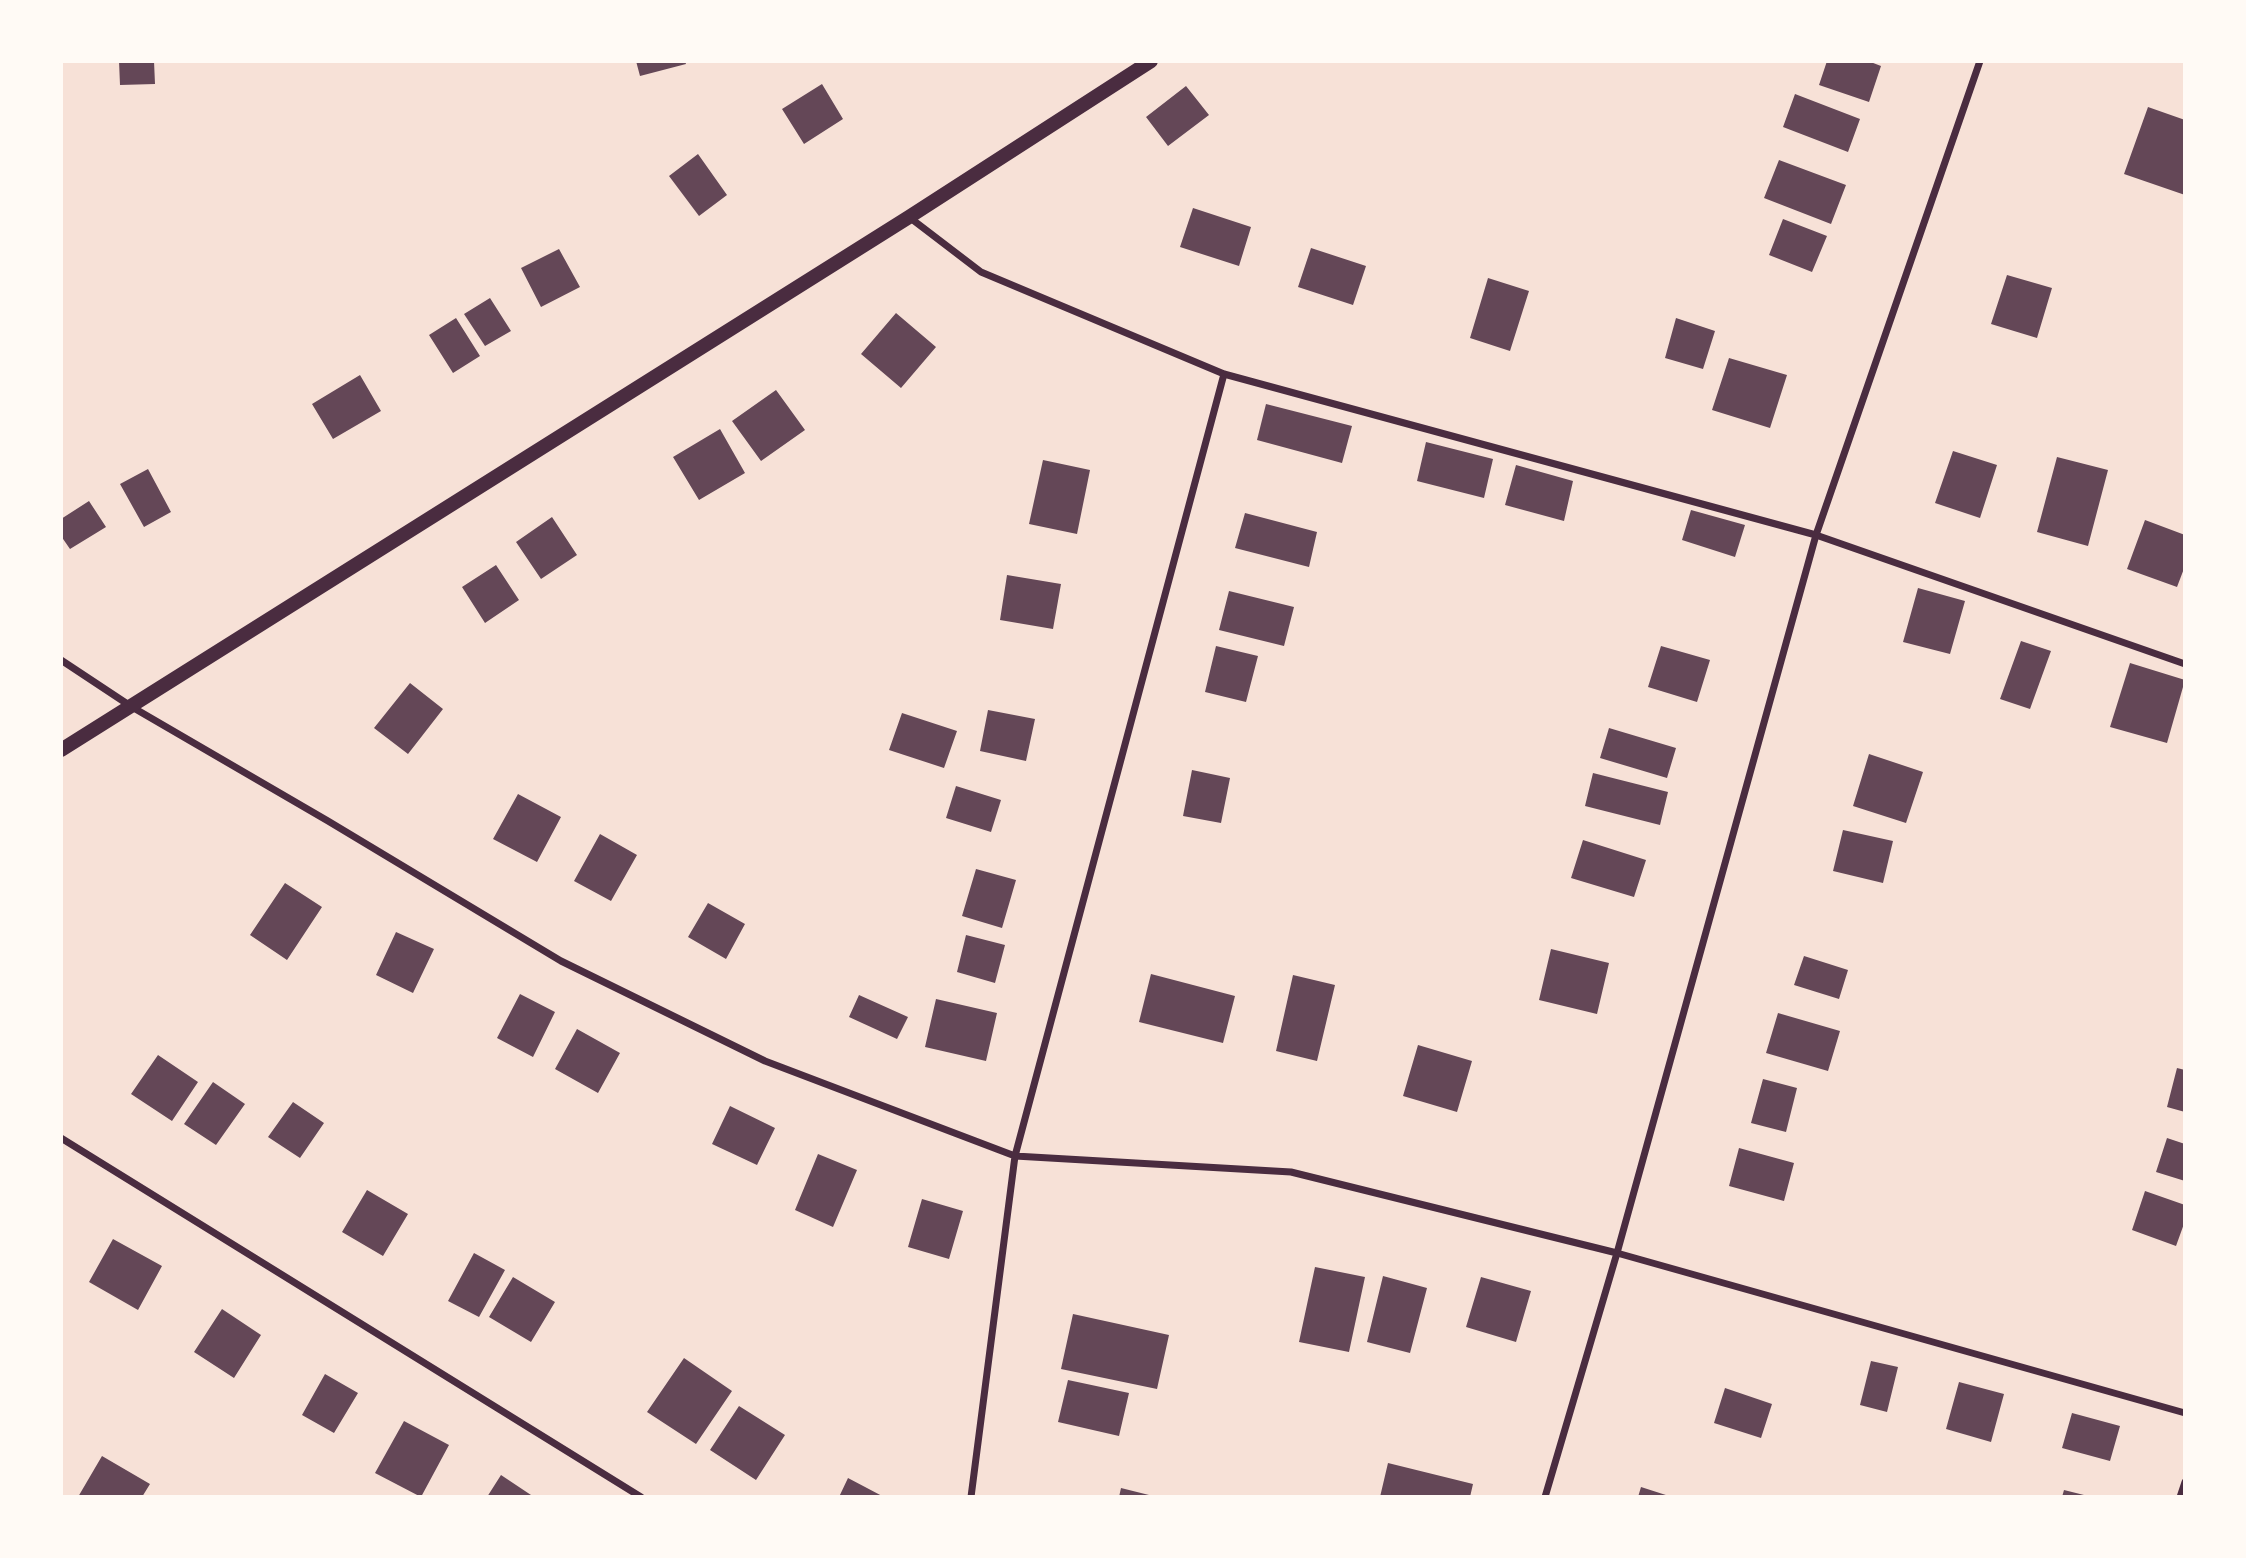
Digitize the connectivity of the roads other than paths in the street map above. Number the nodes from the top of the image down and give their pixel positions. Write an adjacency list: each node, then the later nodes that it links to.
1 (1151, 61): 3 (main road)
2 (1980, 61): 5 (street)
3 (909, 217): 4 (street); 8 (main road)
4 (1224, 374): 5 (street); 11 (street)
5 (1816, 535): 7 (street); 12 (street)
6 (61, 660): 8 (street)
7 (2185, 664)
8 (132, 707): 9 (main road); 11 (street)
9 (61, 750)
10 (61, 1138): 15 (street)
11 (1015, 1156): 12 (street); 16 (street)
12 (1617, 1253): 13 (street); 17 (street)
13 (2185, 1413)
14 (2185, 1482): 18 (street)
15 (641, 1497)
16 (971, 1497)
17 (1545, 1497)
18 (2180, 1497)

